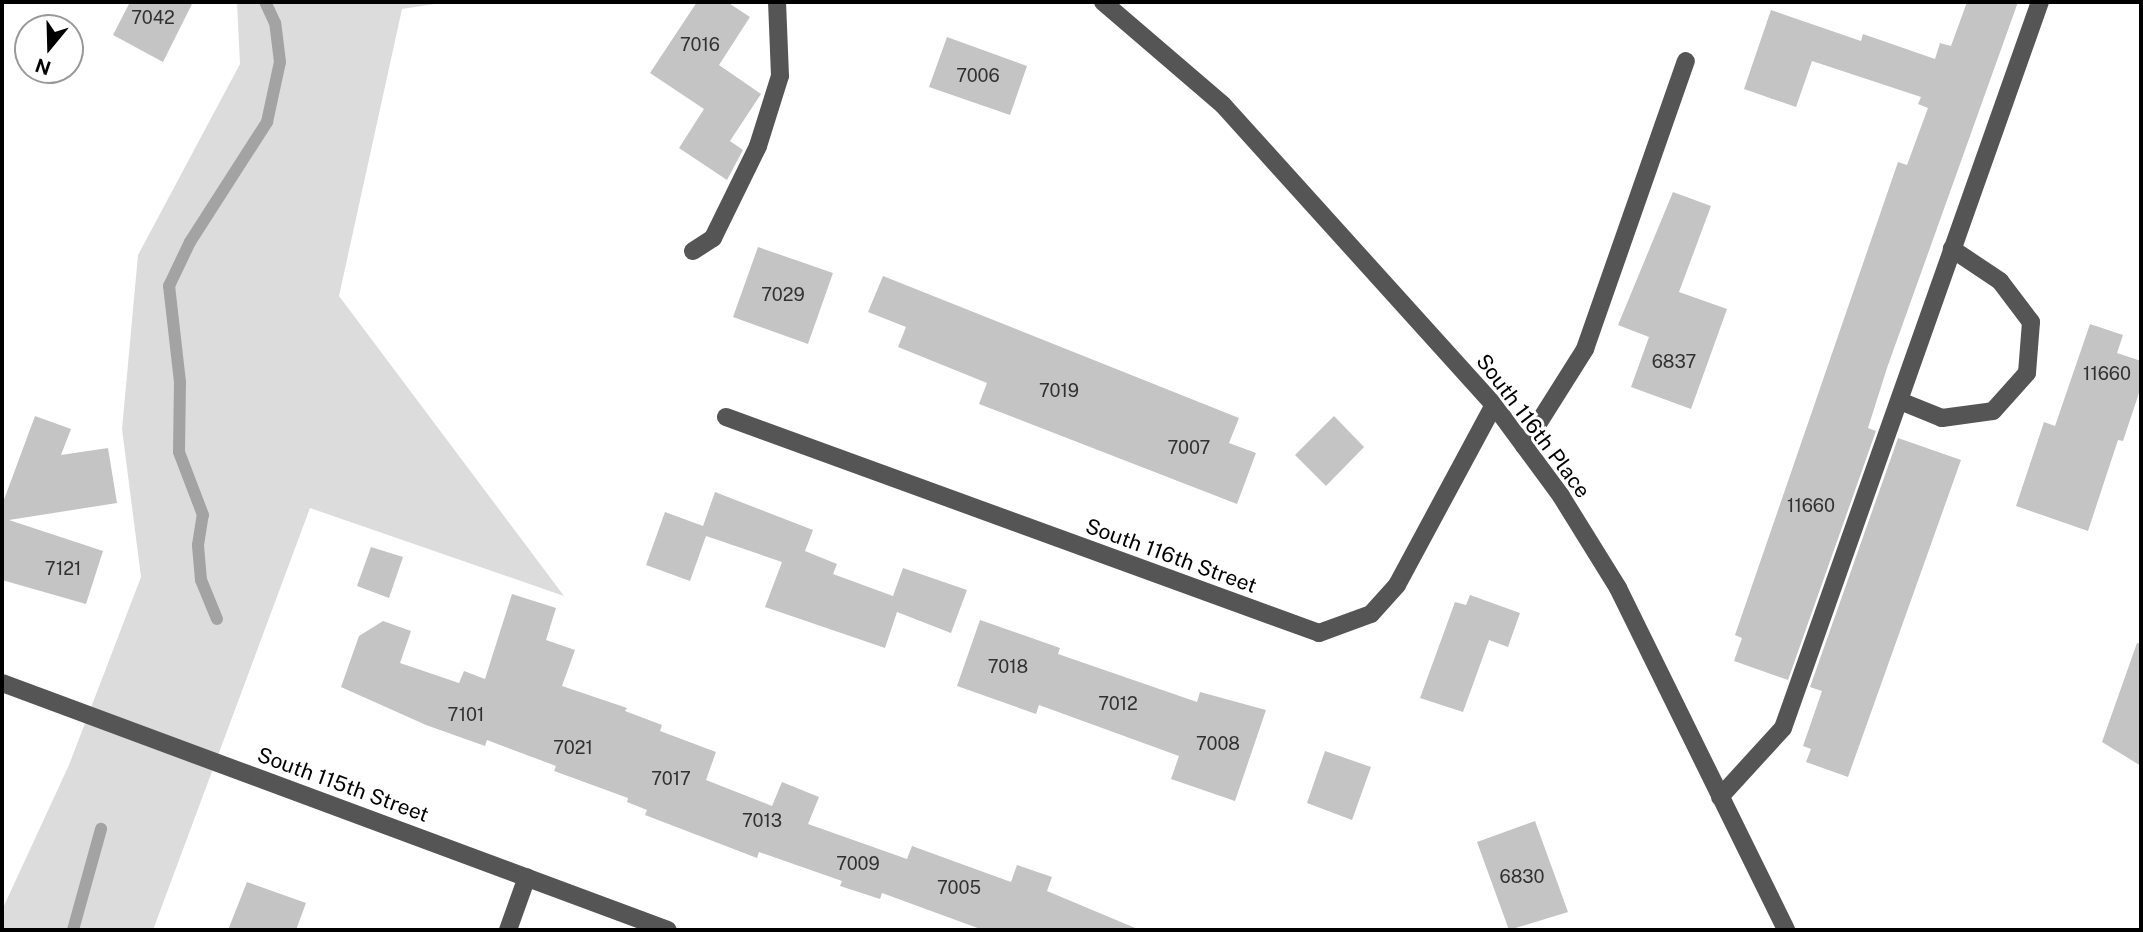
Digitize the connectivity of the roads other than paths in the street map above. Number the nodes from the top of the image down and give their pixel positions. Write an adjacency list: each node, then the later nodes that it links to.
1 (777, 2): 6 (street)
2 (1103, 2): 8 (street, South 116th Place)
3 (2040, 2): 5 (street)
4 (1686, 61): 10 (street)
5 (1952, 249): 7 (street); 7 (street)
6 (693, 251)
7 (1900, 401): 12 (street)
8 (1494, 405): 9 (street, South 116th Street); 10 (street, South 116th Place)
9 (726, 417)
10 (1524, 446): 12 (street, South 116th Place)
11 (2, 683): 13 (street, South 115th Street)
12 (1720, 797): 16 (street, South 116th Place)
13 (527, 877): 14 (street); 15 (street, South 115th Street)
14 (508, 930)
15 (668, 930)
16 (1786, 930)

